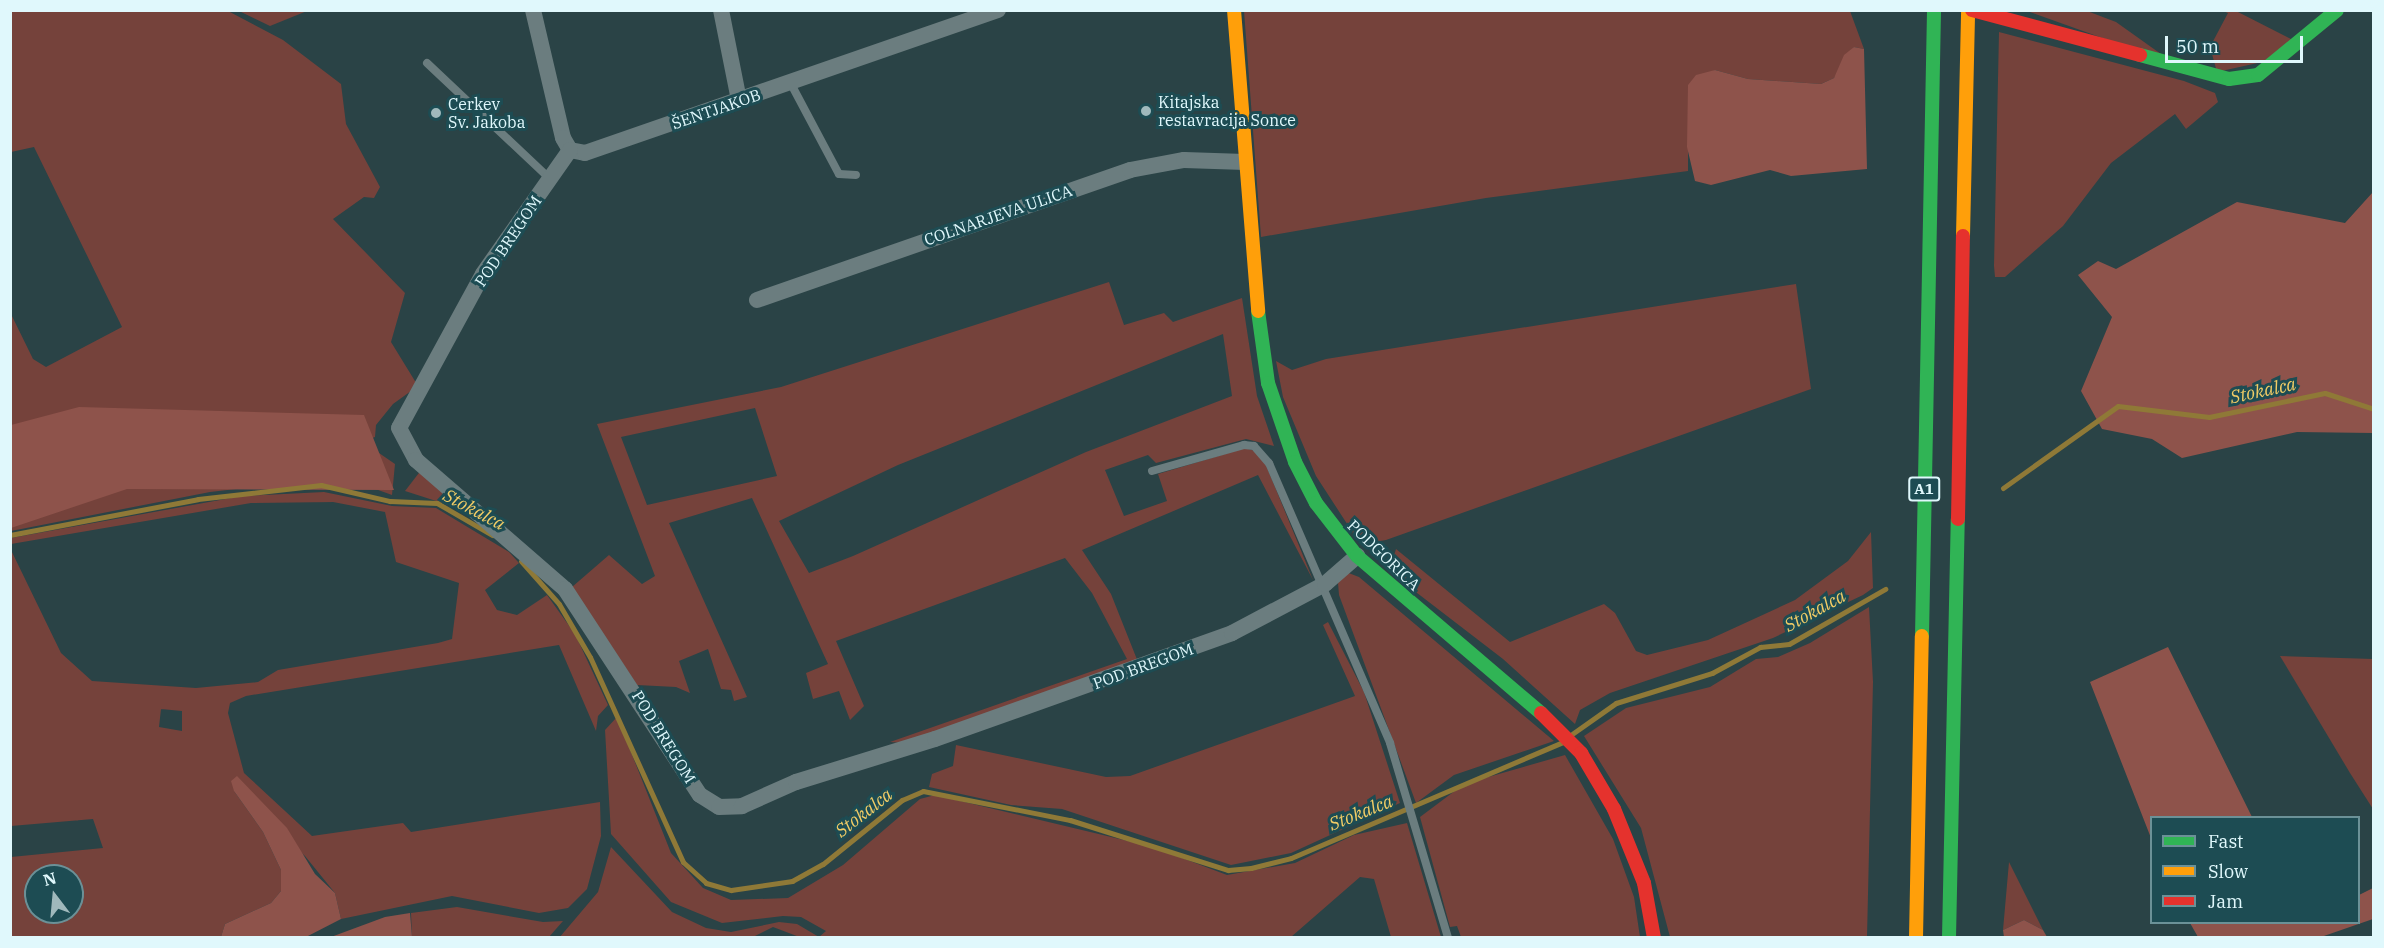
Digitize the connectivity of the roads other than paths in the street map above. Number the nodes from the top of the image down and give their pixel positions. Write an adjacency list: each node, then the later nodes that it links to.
1 (533, 10): 13 (street)
2 (721, 10): 12 (street)
3 (998, 10): 11 (street, ŠENTJAKOB)
4 (1234, 10): 14 (main road, PODGORICA)
5 (1920, 10): 9 (main road)
6 (1934, 10): 9 (main road, A1)
7 (1970, 10): 8 (main road); 24 (main road, A1)
8 (2337, 10)
9 (1933, 40): 23 (main road, A1)
10 (427, 63): 16 (lane)
11 (790, 82): 12 (street, ŠENTJAKOB); 15 (lane)
12 (739, 100): 13 (street, ŠENTJAKOB)
13 (570, 150): 16 (street, POD BREGOM)
14 (1245, 162): 17 (street, COLNARJEVA ULICA); 19 (main road, PODGORICA)
15 (856, 175)
16 (550, 179): 20 (street, POD BREGOM)
17 (758, 300)
18 (1152, 471): 20 (lane)
19 (1357, 556): 20 (street, POD BREGOM); 22 (main road, PODGORICA)
20 (1325, 584): 21 (lane)
21 (1448, 938)
22 (1654, 938)
23 (1916, 938)
24 (1949, 938)

